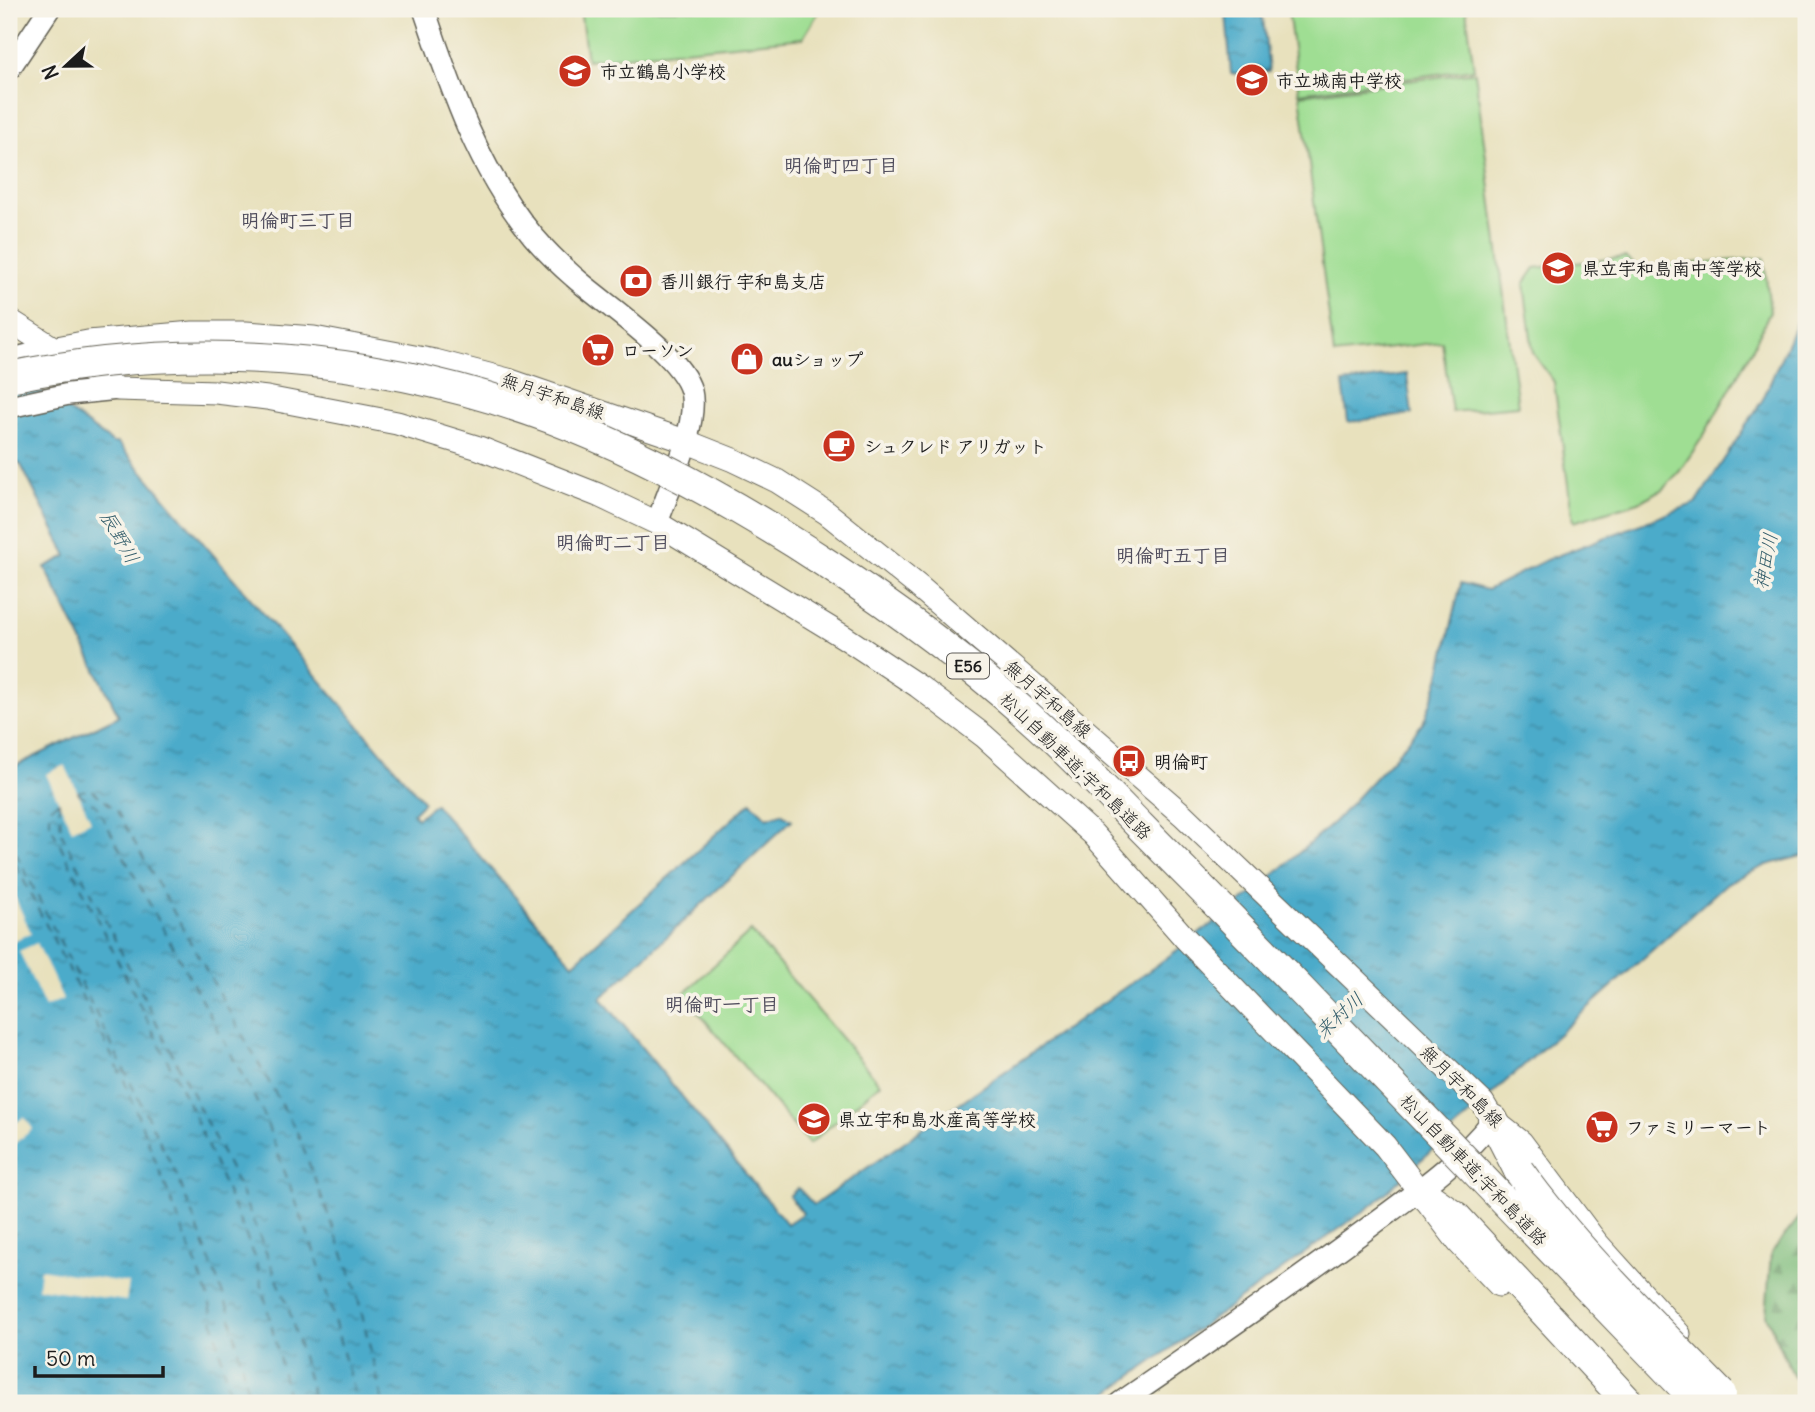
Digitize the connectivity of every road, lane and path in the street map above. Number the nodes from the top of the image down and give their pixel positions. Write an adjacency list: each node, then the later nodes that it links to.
1 (49, 9): 3 (street)
2 (424, 9): 10 (street)
3 (9, 69)
4 (9, 320): 5 (main road)
5 (52, 349): 6 (street); 8 (main road); 10 (main road, 無月宇和島線)
6 (9, 360)
7 (9, 377): 14 (highway, 松山自動車道;宇和島道路 / E56, bridge)
8 (118, 388): 9 (street); 11 (main road)
9 (9, 407)
10 (685, 441): 11 (street); 12 (main road, 無月宇和島線)
11 (657, 523): 13 (main road)
12 (1488, 1111): 13 (street); 14 (highway, bridge); 18 (main road, 無月宇和島線)
13 (1413, 1182): 15 (street); 16 (main road); 17 (highway)
14 (1716, 1400)
15 (1119, 1403)
16 (1610, 1403)
17 (1629, 1403)
18 (1684, 1403)

